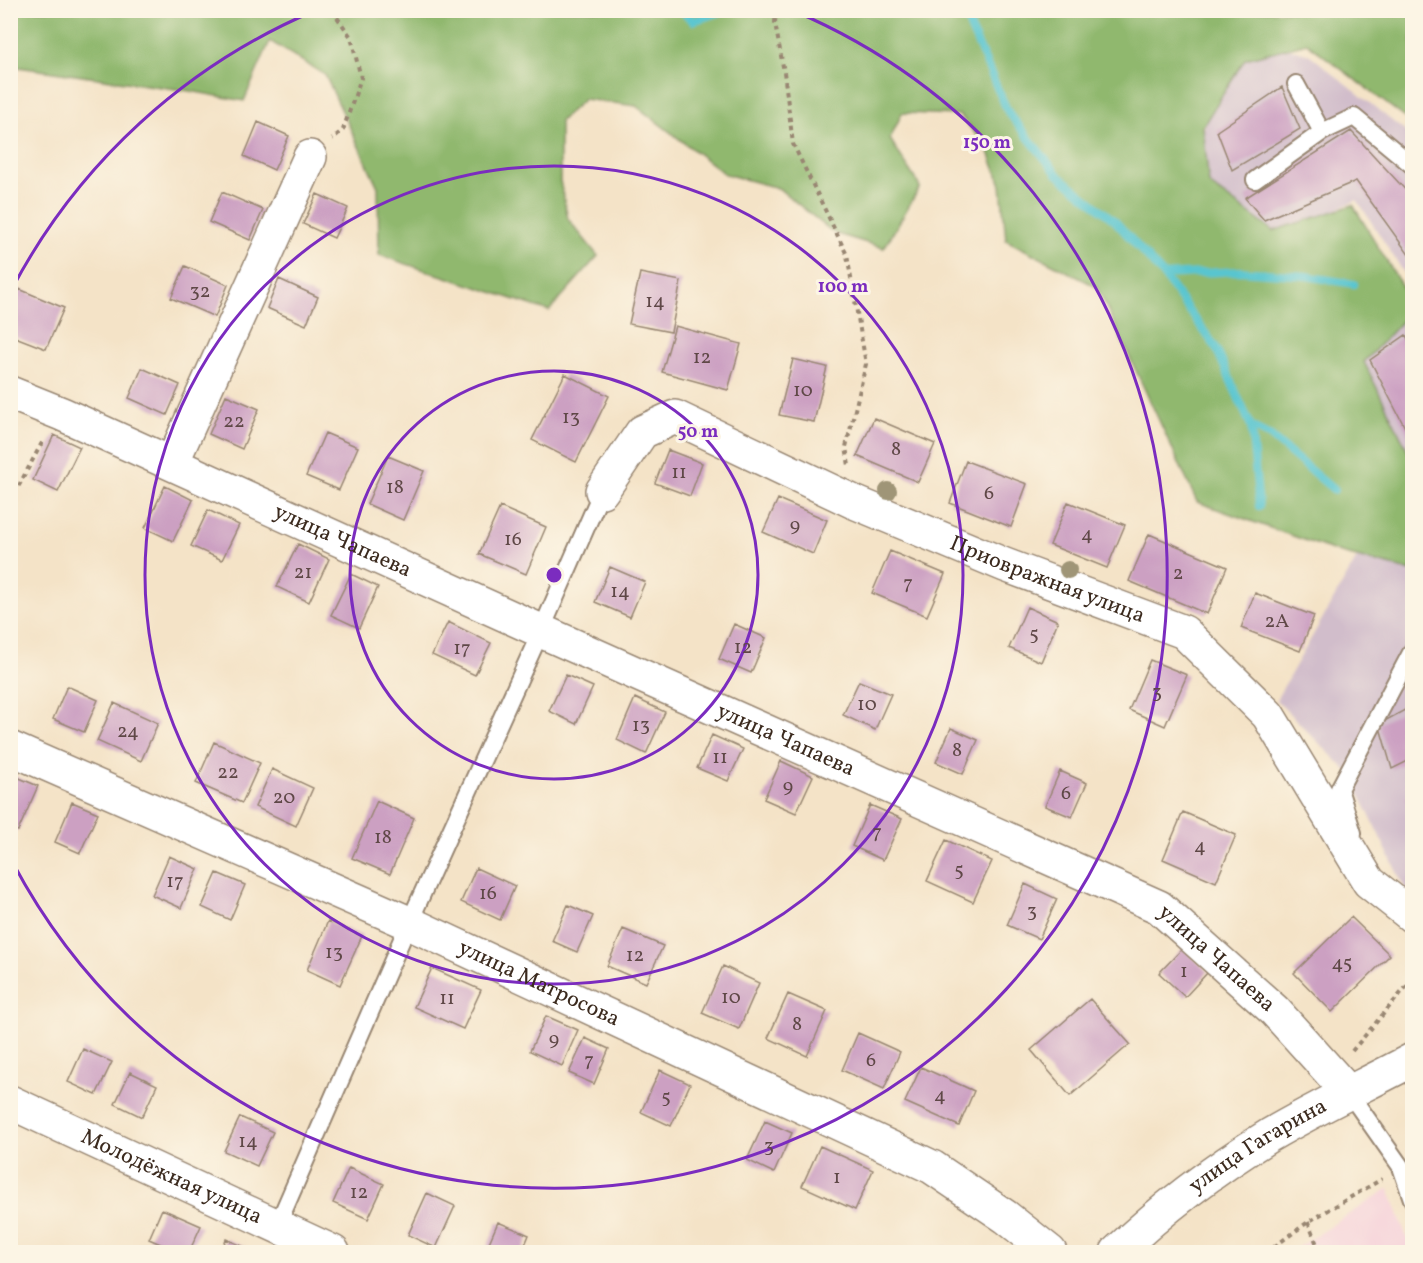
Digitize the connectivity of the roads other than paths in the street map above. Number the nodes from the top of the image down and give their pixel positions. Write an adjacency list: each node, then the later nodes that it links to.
1 (1296, 84): 2 (lane)
2 (1322, 132): 4 (lane); 5 (lane)
3 (310, 157): 7 (street)
4 (1413, 165)
5 (1255, 180)
6 (10, 393): 7 (street, улица Чапаева)
7 (172, 463): 9 (street, улица Чапаева)
8 (602, 491): 9 (lane); 12 (street, Приовражная улица)
9 (541, 631): 14 (lane); 16 (street, улица Чапаева)
10 (1413, 651): 12 (lane)
11 (10, 748): 14 (street, улица Матросова)
12 (1369, 882): 13 (street, Приовражная улица)
13 (1413, 916)
14 (409, 923): 19 (lane); 21 (street, улица Матросова)
15 (1413, 1060): 16 (street, улица Гагарина)
16 (1348, 1093): 18 (lane); 22 (street, улица Гагарина)
17 (10, 1102): 19 (street, Молодёжная улица)
18 (1413, 1199)
19 (277, 1226): 20 (street, Молодёжная улица)
20 (333, 1252)
21 (1050, 1252)
22 (1116, 1252)

